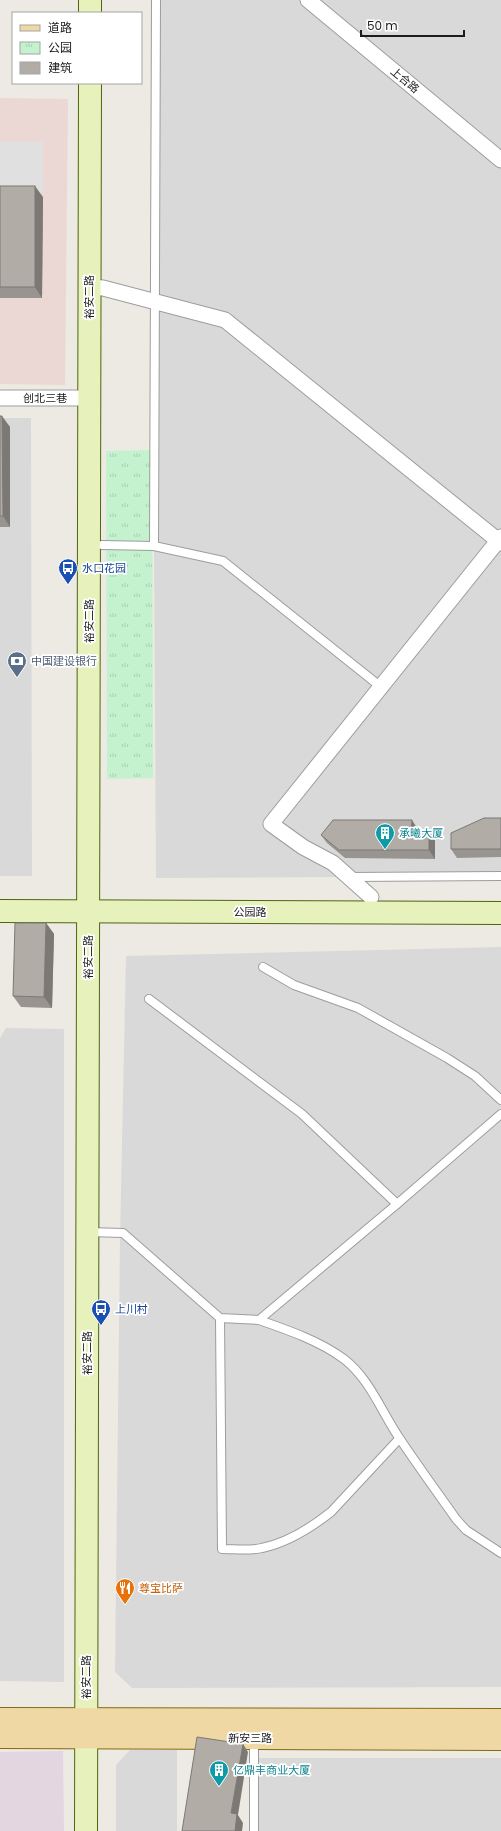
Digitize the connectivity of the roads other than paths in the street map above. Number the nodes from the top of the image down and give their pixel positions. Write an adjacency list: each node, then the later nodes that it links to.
1 (90, 0): 5 (main road)
2 (103, 0): 6 (main road)
3 (156, 0): 11 (lane)
4 (308, 0): 9 (street, 上合路)
5 (90, 12)
6 (103, 12)
7 (90, 84): 10 (main road, 裕安二路)
8 (103, 84): 10 (main road, 裕安二路)
9 (501, 160)
10 (96, 288): 11 (street); 13 (main road, 裕安二路); 15 (main road, 裕安二路)
11 (155, 302): 14 (street); 16 (lane)
12 (0, 398): 13 (street, 创北三巷)
13 (89, 398): 23 (main road, 裕安二路)
14 (500, 540): 17 (street)
15 (102, 545): 16 (lane); 23 (main road, 裕安二路)
16 (154, 546): 17 (lane)
17 (381, 687): 19 (street)
18 (501, 876): 19 (lane)
19 (350, 877): 21 (street)
20 (0, 896): 23 (main road, 公园路)
21 (371, 897): 22 (main road, 公园路); 23 (main road, 公园路)
22 (501, 897)
23 (95, 904): 24 (main road, 公园路); 25 (main road, 公园路); 31 (main road, 裕安二路)
24 (0, 911)
25 (501, 913)
26 (263, 967): 28 (lane)
27 (149, 999): 30 (lane)
28 (501, 1100)
29 (501, 1114): 30 (lane)
30 (397, 1204): 33 (lane)
31 (94, 1232): 32 (lane); 38 (main road, 裕安二路)
32 (220, 1318): 33 (lane); 34 (lane)
33 (259, 1320): 34 (lane)
34 (399, 1439): 35 (lane)
35 (501, 1553)
36 (0, 1719): 38 (main road, 新安三路)
37 (501, 1720): 38 (main road, 新安三路)
38 (93, 1728): 39 (main road, 新安三路); 40 (main road, 新安三路); 42 (main road, 裕安二路); 43 (main road, 裕安二路)
39 (0, 1737)
40 (254, 1738): 41 (main road, 新安三路); 44 (lane)
41 (501, 1739)
42 (86, 1831)
43 (99, 1831)
44 (254, 1831)

